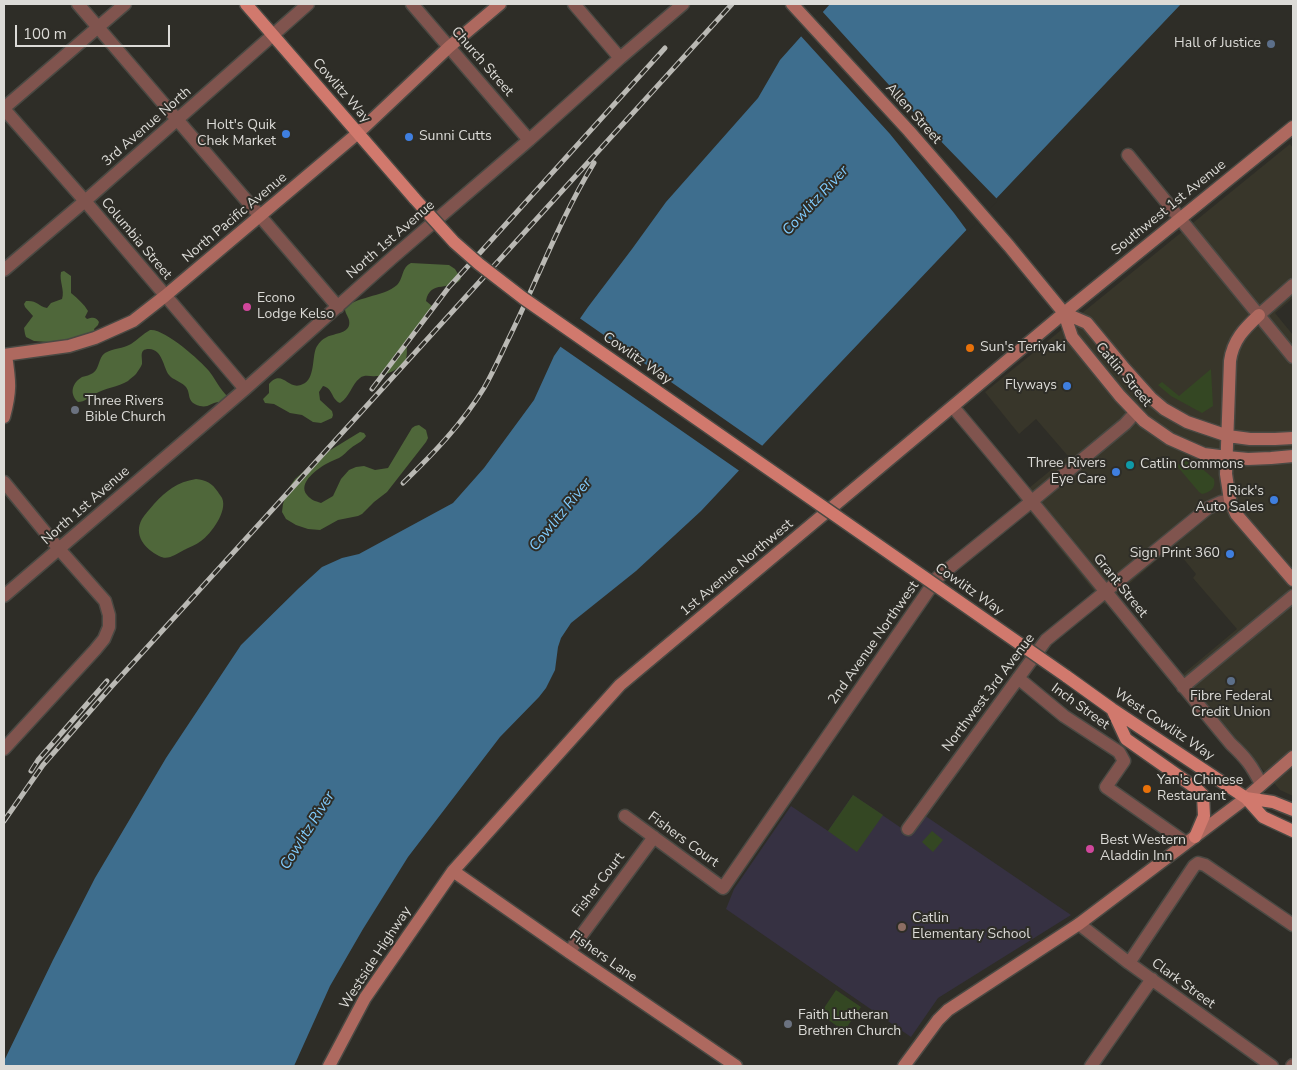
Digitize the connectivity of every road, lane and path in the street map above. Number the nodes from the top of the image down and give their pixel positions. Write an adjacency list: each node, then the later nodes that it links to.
1 (78, 4): 10 (street)
2 (125, 4): 10 (street)
3 (246, 4): 11 (main road, Cowlitz Way)
4 (308, 4): 11 (street, 3rd Avenue North)
5 (412, 4): 12 (street, Church Street)
6 (500, 4): 12 (main road, North Pacific Avenue)
7 (574, 4): 13 (street)
8 (683, 4): 13 (street, North 1st Avenue)
9 (792, 4): 27 (main road, Allen Street)
10 (98, 28): 14 (street); 15 (street)
11 (273, 36): 15 (street, 3rd Avenue North); 17 (main road, Cowlitz Way)
12 (449, 47): 17 (main road, North Pacific Avenue); 18 (street, Church Street)
13 (620, 58): 18 (street, North 1st Avenue)
14 (4, 108): 20 (street, Columbia Street)
15 (178, 119): 20 (street, 3rd Avenue North); 21 (street)
16 (1292, 132): 22 (main road, Southwest 1st Avenue)
17 (358, 133): 21 (main road, North Pacific Avenue); 47 (main road, Cowlitz Way, bridge)
18 (529, 140): 26 (street, North 1st Avenue)
19 (1128, 155): 22 (street)
20 (85, 201): 23 (street, 3rd Avenue North); 25 (street, Columbia Street)
21 (260, 215): 25 (main road, North Pacific Avenue); 26 (street)
22 (1180, 219): 27 (main road, Southwest 1st Avenue); 28 (street)
23 (4, 270)
24 (1293, 285): 28 (street)
25 (165, 296): 29 (main road, North Pacific Avenue); 31 (street, Columbia Street)
26 (338, 307): 31 (street, North 1st Avenue)
27 (1064, 313): 32 (main road, 1st Avenue Northwest); 33 (main road, Catlin Street); 35 (main road)
28 (1259, 315): 30 (street); 35 (main road)
29 (5, 355): 34 (main road, North Pacific Avenue)
30 (1293, 357)
31 (245, 389): 42 (street, North 1st Avenue)
32 (953, 407): 41 (street, Grant Street); 61 (main road, 1st Avenue Northwest)
33 (1134, 413): 38 (main road, Catlin Street); 41 (street, 2nd Avenue Northwest)
34 (4, 417)
35 (1228, 436): 36 (main road); 38 (main road)
36 (1293, 438)
37 (1293, 456): 38 (main road, Catlin Street)
38 (1227, 457): 40 (main road)
39 (4, 482): 42 (street)
40 (1230, 500): 43 (main road); 44 (street, Northwest 3rd Avenue)
41 (1032, 501): 44 (street, Grant Street); 62 (street, 2nd Avenue Northwest)
42 (59, 549): 45 (street, North 1st Avenue); 51 (street)
43 (1293, 580)
44 (1105, 592): 48 (street, Northwest 3rd Avenue); 49 (street, Grant Street)
45 (4, 596)
46 (1293, 596): 49 (street)
47 (1066, 676): 50 (main road, West Cowlitz Way)
48 (1018, 678): 57 (street, Northwest 3rd Avenue); 60 (street, Inch Street)
49 (1183, 687): 53 (street, Grant Street)
50 (1112, 709): 54 (main road, West Cowlitz Way); 60 (main road)
51 (4, 748)
52 (1293, 757): 53 (main road)
53 (1261, 784): 54 (main road)
54 (1246, 798): 55 (main road, West Cowlitz Way); 58 (main road, West Cowlitz Way); 60 (main road)
55 (1293, 810)
56 (625, 816): 59 (street, Fishers Court)
57 (908, 829)
58 (1293, 831)
59 (654, 837): 62 (street, Fishers Court); 65 (street, Fisher Court)
60 (1190, 840): 63 (main road)
61 (453, 871): 65 (main road, Fishers Lane); 69 (main road, Westside Highway)
62 (724, 888)
63 (1079, 924): 66 (street, Clark Street); 71 (main road)
64 (1293, 925): 66 (street)
65 (568, 952): 70 (main road, Fishers Lane)
66 (1129, 963): 67 (street, Clark Street)
67 (1152, 979): 68 (street, Clark Street); 72 (street)
68 (1255, 1062): 73 (street, Clark Street)
69 (329, 1066)
70 (736, 1066)
71 (904, 1066)
72 (1091, 1066)
73 (1272, 1066)

